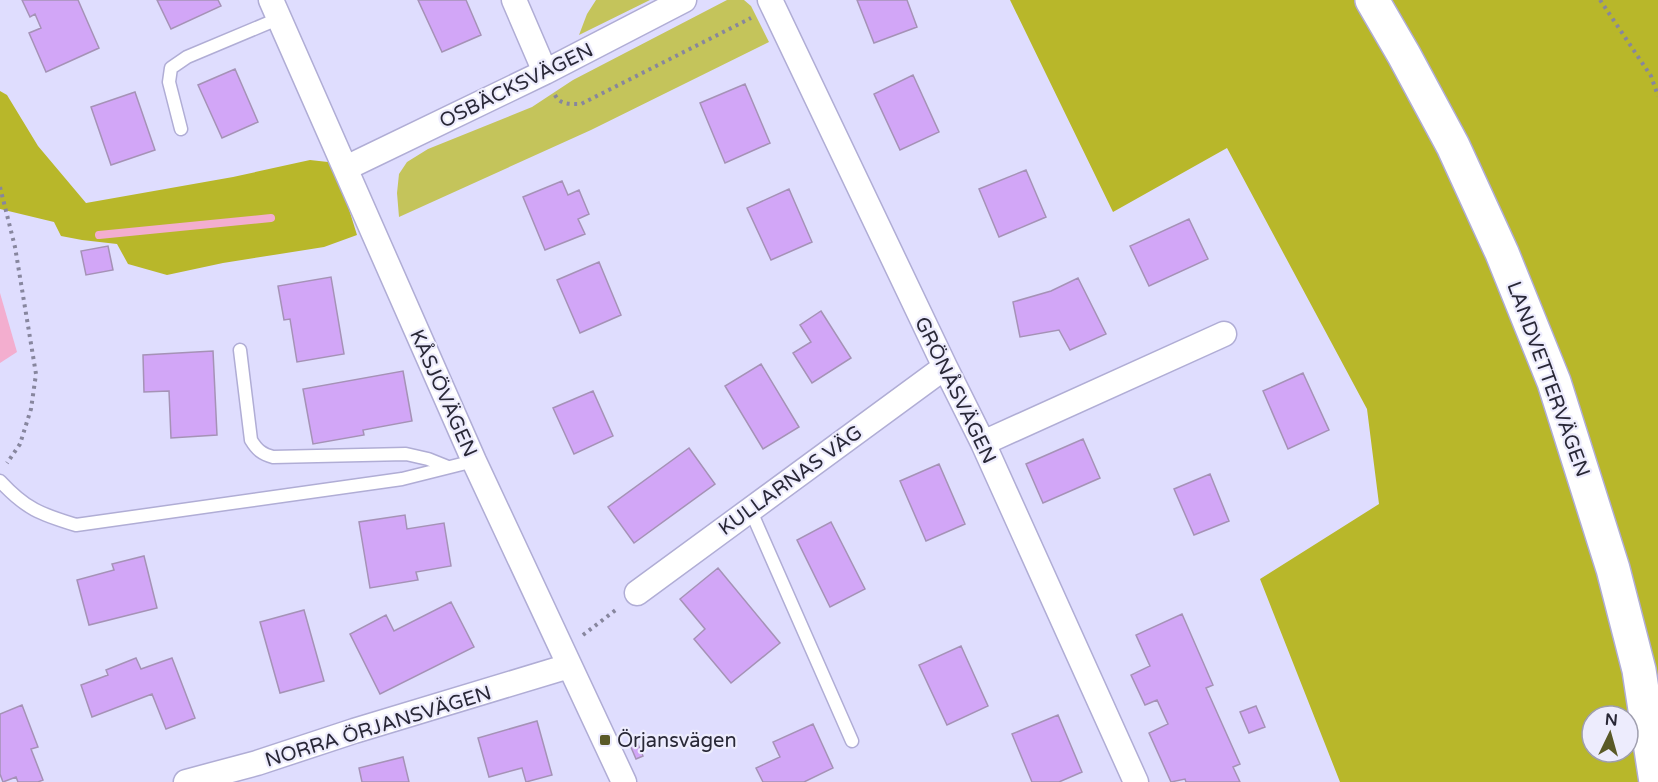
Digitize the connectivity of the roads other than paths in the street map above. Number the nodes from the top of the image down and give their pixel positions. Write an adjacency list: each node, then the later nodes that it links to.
1 (514, 0): 6 (street)
2 (684, 0): 6 (street, OSBÄCKSVÄGEN)
3 (770, 0): 11 (street, GRÖNÅSVÄGEN)
4 (1372, 0): 24 (street, LANDVETTERVÄGEN)
5 (276, 9): 7 (lane); 8 (street, KÅSJÖVÄGEN)
6 (545, 72): 8 (street, OSBÄCKSVÄGEN)
7 (181, 129)
8 (346, 168): 13 (street, KÅSJÖVÄGEN)
9 (1224, 334): 12 (street)
10 (240, 350): 14 (lane)
11 (945, 367): 12 (street, GRÖNÅSVÄGEN); 16 (street, KULLARNAS VÄG)
12 (983, 443): 23 (street, GRÖNÅSVÄGEN)
13 (474, 461): 14 (lane); 18 (street, KÅSJÖVÄGEN)
14 (448, 467): 15 (lane)
15 (0, 481)
16 (750, 508): 17 (street, KULLARNAS VÄG); 19 (lane)
17 (637, 593)
18 (565, 656): 20 (street, NORRA ÖRJANSVÄGEN); 22 (street, KÅSJÖVÄGEN)
19 (852, 741)
20 (260, 773): 21 (street, NORRA ÖRJANSVÄGEN)
21 (186, 782)
22 (624, 782)
23 (1136, 782)
24 (1656, 782)

